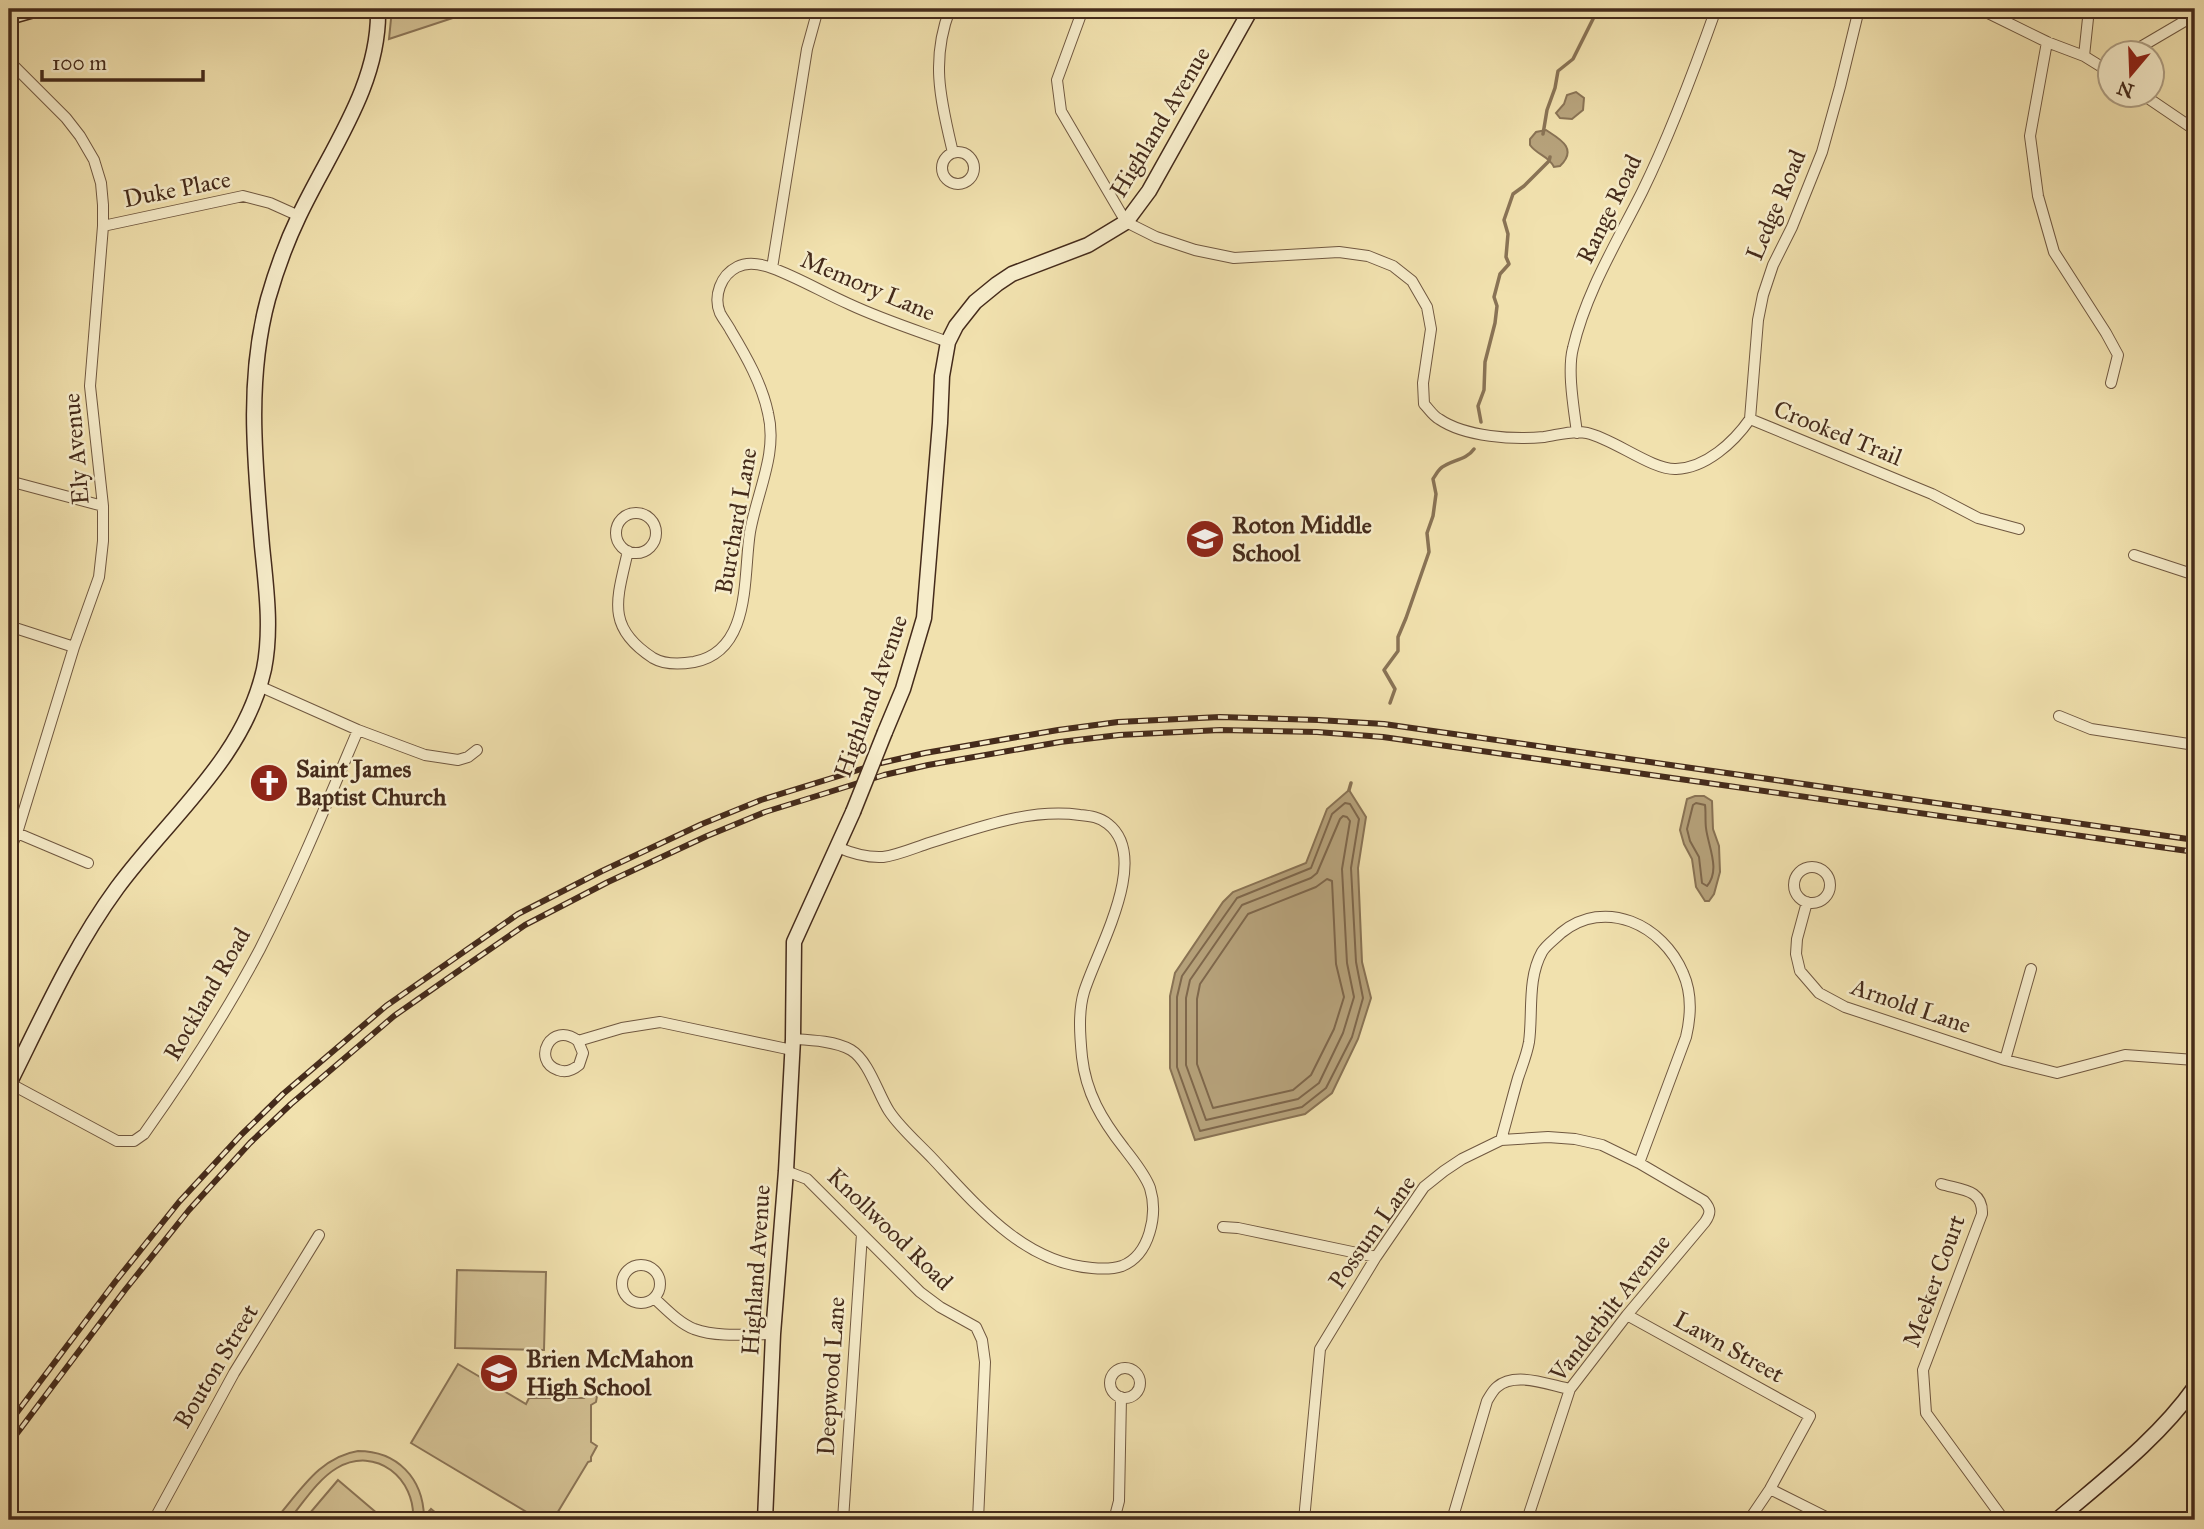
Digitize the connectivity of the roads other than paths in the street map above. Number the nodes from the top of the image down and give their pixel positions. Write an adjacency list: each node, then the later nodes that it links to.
1 (37, 9): 12 (street)
2 (378, 9): 21 (street)
3 (818, 9): 24 (street)
4 (950, 9): 20 (street)
5 (1083, 9): 22 (street)
6 (1251, 9): 22 (street, Highland Avenue)
7 (1716, 9): 28 (street, Range Road)
8 (1858, 9): 27 (street, Ledge Road)
9 (1979, 9): 14 (street)
10 (2089, 9): 15 (street)
11 (2195, 15): 13 (street)
12 (9, 17)
13 (2156, 38)
14 (2047, 42): 15 (street); 26 (street)
15 (2084, 56): 17 (street)
16 (9, 61): 23 (street, Ely Avenue)
17 (2096, 62)
18 (2162, 108): 19 (street)
19 (2195, 131)
20 (953, 153)
21 (299, 216): 23 (street, Duke Place); 37 (street)
22 (1126, 222): 25 (street, Highland Avenue); 28 (street, Crooked Trail)
23 (103, 226): 30 (street, Ely Avenue)
24 (772, 268): 25 (street, Memory Lane); 32 (street, Burchard Lane)
25 (948, 342): 43 (street, Highland Avenue, bridge)
26 (2111, 383)
27 (1750, 419): 28 (street, Crooked Trail); 31 (street, Crooked Trail)
28 (1577, 433)
29 (9, 481): 30 (street)
30 (103, 506): 36 (street, Ely Avenue)
31 (2019, 529)
32 (628, 551): 32 (street, Burchard Lane)
33 (2134, 555): 34 (street)
34 (2195, 575)
35 (9, 626): 36 (street)
36 (74, 647): 42 (street, Ely Avenue)
37 (260, 686): 39 (street); 52 (street)
38 (2059, 716): 40 (street)
39 (358, 730): 41 (street); 52 (street, Rockland Road)
40 (2195, 745)
41 (477, 750)
42 (17, 833): 44 (street, Ely Avenue); 45 (street)
43 (837, 847): 49 (street, Highland Avenue); 49 (street)
44 (9, 852)
45 (88, 863)
46 (1807, 902): 50 (street, Arnold Lane)
47 (2031, 969): 50 (street)
48 (578, 1041): 49 (street)
49 (793, 1044): 55 (street, Highland Avenue)
50 (2006, 1060): 51 (street, Arnold Lane)
51 (2195, 1060)
52 (9, 1083)
53 (1501, 1140): 54 (street, Possum Lane); 54 (street); 61 (street, Possum Lane)
54 (1639, 1163): 57 (street, Possum Lane)
55 (786, 1171): 59 (street, Knollwood Road); 64 (street, Highland Avenue)
56 (1941, 1184): 80 (street, Meeker Court)
57 (1710, 1207): 63 (street, Vanderbilt Avenue)
58 (1223, 1227): 61 (street)
59 (862, 1234): 72 (street, Deepwood Lane); 73 (street, Knollwood Road)
60 (319, 1236): 70 (street, Bouton Street)
61 (1377, 1257): 75 (street, Possum Lane)
62 (654, 1298): 64 (street)
63 (1627, 1315): 66 (street, Vanderbilt Avenue); 68 (street, Lawn Street)
64 (774, 1334): 71 (street, Highland Avenue)
65 (2195, 1387): 81 (street)
66 (1570, 1389): 69 (street, Vanderbilt Avenue); 76 (street)
67 (1121, 1397): 74 (street)
68 (1770, 1489): 78 (street); 79 (street)
69 (1527, 1517): 77 (street)
70 (153, 1520)
71 (765, 1520)
72 (843, 1520)
73 (978, 1520)
74 (1114, 1520)
75 (1304, 1520)
76 (1452, 1520)
77 (1542, 1520)
78 (1749, 1520)
79 (1832, 1520)
80 (2004, 1520)
81 (2057, 1520)

